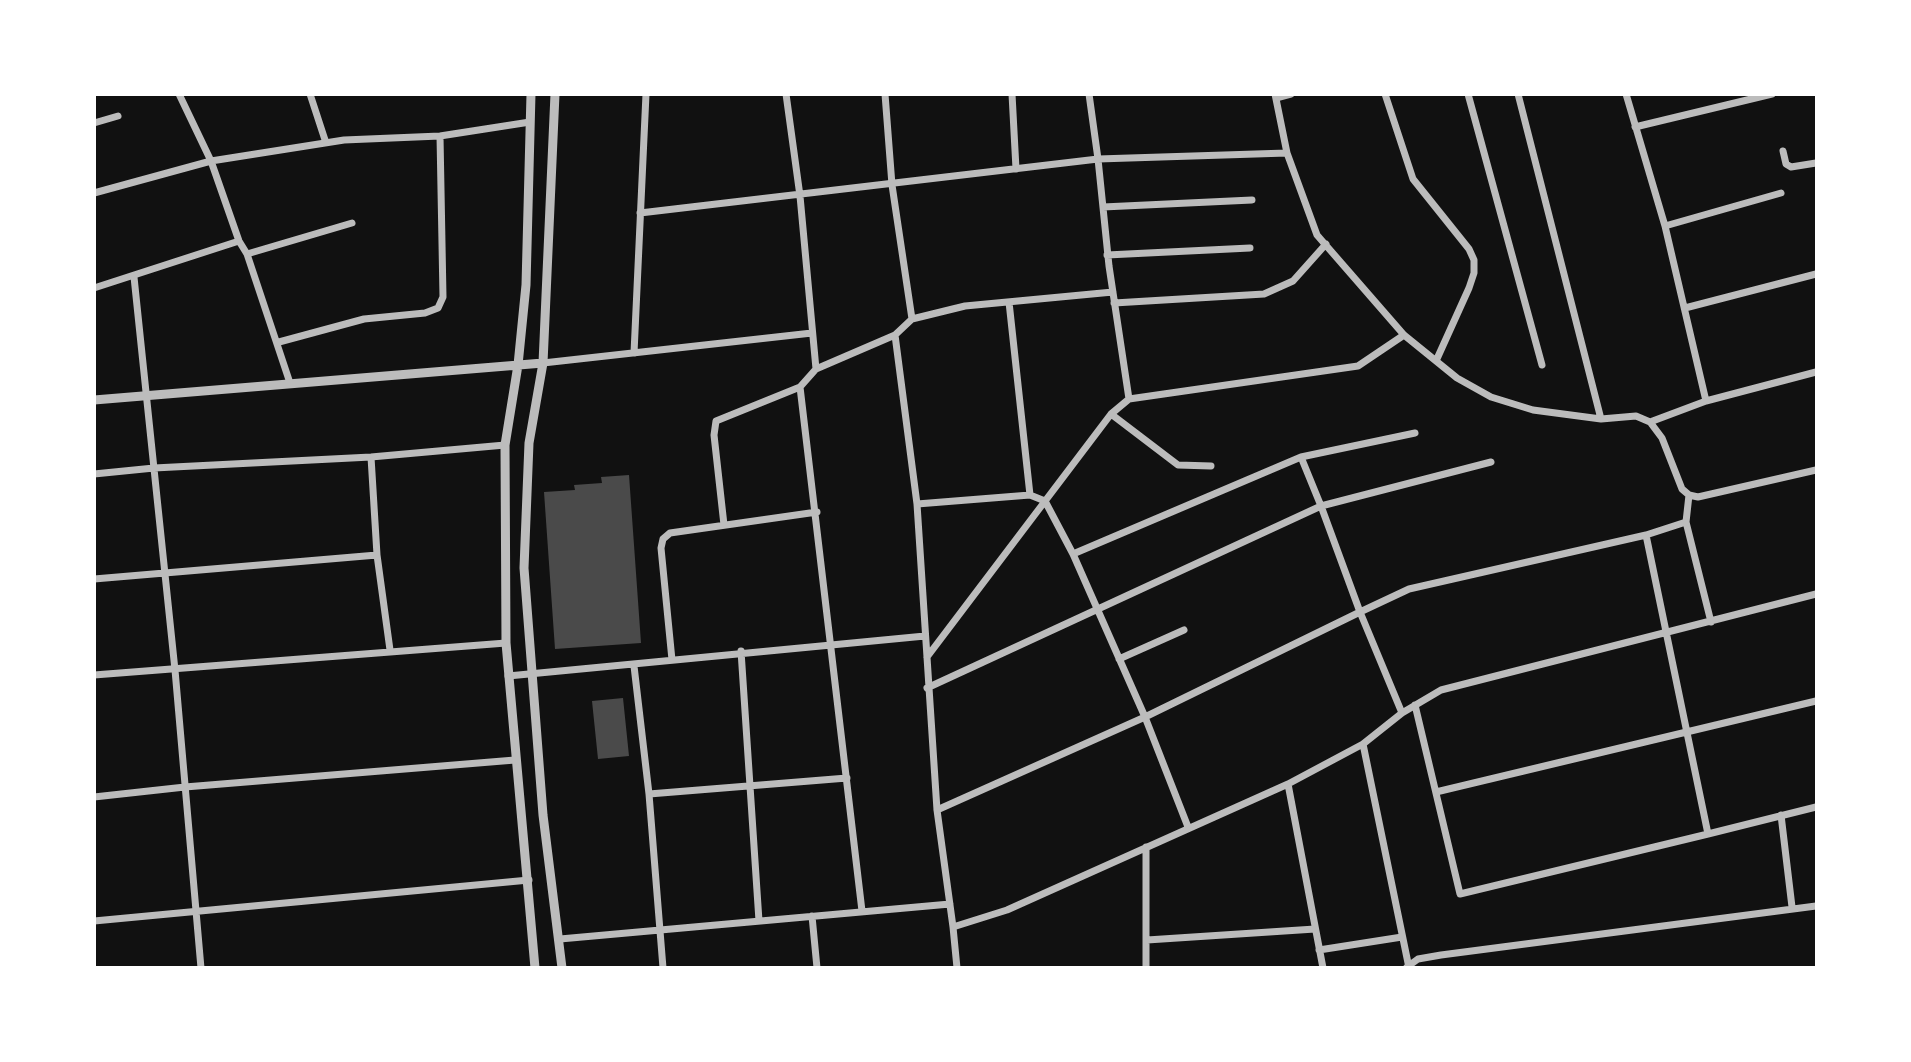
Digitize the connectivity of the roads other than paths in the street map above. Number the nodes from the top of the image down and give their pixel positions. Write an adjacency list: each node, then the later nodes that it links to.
1 (179, 94): 26 (street)
2 (310, 94): 22 (street)
3 (531, 94): 18 (street)
4 (555, 94): 57 (street)
5 (646, 94): 35 (street)
6 (786, 94): 32 (street)
7 (885, 94): 29 (street)
8 (1012, 94): 28 (street)
9 (1089, 94): 25 (street)
10 (1291, 94): 16 (street)
11 (1385, 94): 56 (street)
12 (1468, 94): 59 (street)
13 (1518, 94): 69 (street)
14 (1626, 94): 20 (street)
15 (1772, 94): 20 (street)
16 (1276, 96): 24 (street)
17 (118, 116): 19 (street)
18 (530, 122): 21 (street); 58 (street)
19 (94, 123)
20 (1635, 127): 37 (street)
21 (440, 136): 22 (street); 54 (street)
22 (326, 143): 26 (street)
23 (1783, 152): 27 (street)
24 (1287, 153): 25 (street); 39 (street)
25 (1098, 159): 28 (street); 34 (street)
26 (211, 161): 30 (street); 38 (street)
27 (1816, 163)
28 (1016, 169): 29 (street)
29 (892, 185): 32 (street); 50 (street)
30 (94, 193)
31 (1781, 193): 37 (street)
32 (800, 196): 35 (street); 51 (street)
33 (1252, 200): 34 (street)
34 (1103, 207): 42 (street)
35 (640, 213): 55 (street)
36 (352, 223): 41 (street)
37 (1665, 226): 49 (street)
38 (239, 241): 41 (street); 44 (street)
39 (1325, 244): 48 (street); 53 (street)
40 (1250, 248): 42 (street)
41 (247, 254): 54 (street)
42 (1107, 255): 46 (street)
43 (1816, 274): 49 (street)
44 (134, 277): 45 (street); 64 (street)
45 (94, 288)
46 (1113, 292): 47 (street); 48 (street)
47 (1009, 302): 50 (street); 80 (street)
48 (1114, 303): 65 (street)
49 (1685, 307): 67 (street)
50 (912, 319): 52 (street)
51 (812, 333): 55 (street); 60 (street)
52 (895, 335): 60 (street); 83 (street)
53 (1404, 335): 56 (street); 65 (street)
54 (279, 342): 62 (street)
55 (634, 353): 57 (street)
56 (1436, 361): 69 (street)
57 (543, 363): 58 (street); 110 (street)
58 (518, 365): 62 (street); 72 (street)
59 (1542, 365)
60 (816, 369): 63 (street)
61 (1816, 372): 67 (street)
62 (290, 383): 64 (street)
63 (800, 387): 85 (street); 87 (street)
64 (148, 396): 66 (street); 77 (street)
65 (1129, 399): 68 (street)
66 (94, 400)
67 (1706, 401): 70 (street)
68 (1111, 414): 76 (street); 82 (street)
69 (1601, 419): 70 (street)
70 (1650, 422): 81 (street)
71 (1415, 433): 74 (street)
72 (505, 445): 73 (street); 100 (street)
73 (371, 457): 77 (street); 90 (street)
74 (1301, 457): 84 (street); 89 (street)
75 (1491, 462): 84 (street)
76 (1211, 466)
77 (154, 468): 79 (street); 91 (street)
78 (1816, 471): 81 (street)
79 (94, 474)
80 (1030, 495): 82 (street); 83 (street)
81 (1689, 495): 86 (street)
82 (1045, 501): 89 (street); 104 (street)
83 (917, 504): 99 (street)
84 (1321, 506): 94 (street); 95 (street)
85 (817, 512): 87 (street); 101 (street)
86 (1686, 522): 88 (street); 96 (street)
87 (724, 525): 106 (street)
88 (1646, 535): 95 (street); 98 (street)
89 (1073, 554): 94 (street)
90 (377, 555): 91 (street); 102 (street)
91 (165, 573): 92 (street); 108 (street)
92 (94, 579)
93 (1816, 594): 96 (street)
94 (1097, 610): 105 (street); 112 (street)
95 (1360, 612): 115 (street); 116 (street)
96 (1711, 622): 98 (street)
97 (1184, 630): 105 (street)
98 (1665, 634): 114 (street); 117 (street)
99 (925, 636): 101 (street); 104 (street)
100 (506, 643): 102 (street); 111 (street)
101 (832, 645): 103 (street); 120 (street)
102 (390, 650): 108 (street)
103 (741, 651): 106 (street); 122 (street)
104 (926, 657): 112 (street)
105 (1119, 659): 116 (street)
106 (672, 660): 107 (street)
107 (634, 666): 110 (street); 125 (street)
108 (175, 670): 109 (street); 123 (street)
109 (94, 675)
110 (532, 675): 111 (street); 146 (street)
111 (508, 676): 119 (street)
112 (927, 688): 128 (street)
113 (1816, 701): 117 (street)
114 (1415, 705): 115 (street); 124 (street)
115 (1402, 713): 118 (street)
116 (1144, 716): 128 (street); 130 (street)
117 (1686, 732): 124 (street); 131 (street)
118 (1363, 744): 121 (street); 145 (street)
119 (515, 760): 123 (street); 133 (street)
120 (847, 778): 122 (street); 137 (street)
121 (1288, 783): 130 (street); 143 (street)
122 (750, 785): 125 (street); 140 (street)
123 (185, 786): 126 (street); 138 (street)
124 (1436, 792): 131 (street)
125 (649, 794): 144 (street)
126 (94, 797)
127 (1816, 807): 129 (street)
128 (937, 810): 134 (street)
129 (1781, 815): 131 (street); 136 (street)
130 (1188, 827): 132 (street)
131 (1708, 834)
132 (1146, 847): 142 (street); 147 (street)
133 (529, 880): 138 (street); 152 (street)
134 (950, 904): 137 (street); 142 (street)
135 (1816, 905): 136 (street)
136 (1792, 907): 149 (street)
137 (862, 911): 139 (street)
138 (196, 912): 141 (street); 151 (street)
139 (812, 916): 140 (street); 155 (street)
140 (759, 920): 144 (street)
141 (94, 921)
142 (953, 927): 156 (street)
143 (1315, 929): 147 (street); 148 (street)
144 (660, 930): 146 (street); 154 (street)
145 (1402, 937): 148 (street); 149 (street)
146 (560, 939): 153 (street)
147 (1147, 940): 150 (street)
148 (1319, 950): 157 (street)
149 (1407, 966)
150 (1146, 967)
151 (201, 968)
152 (535, 968)
153 (562, 968)
154 (663, 968)
155 (817, 968)
156 (957, 968)
157 (1323, 968)

